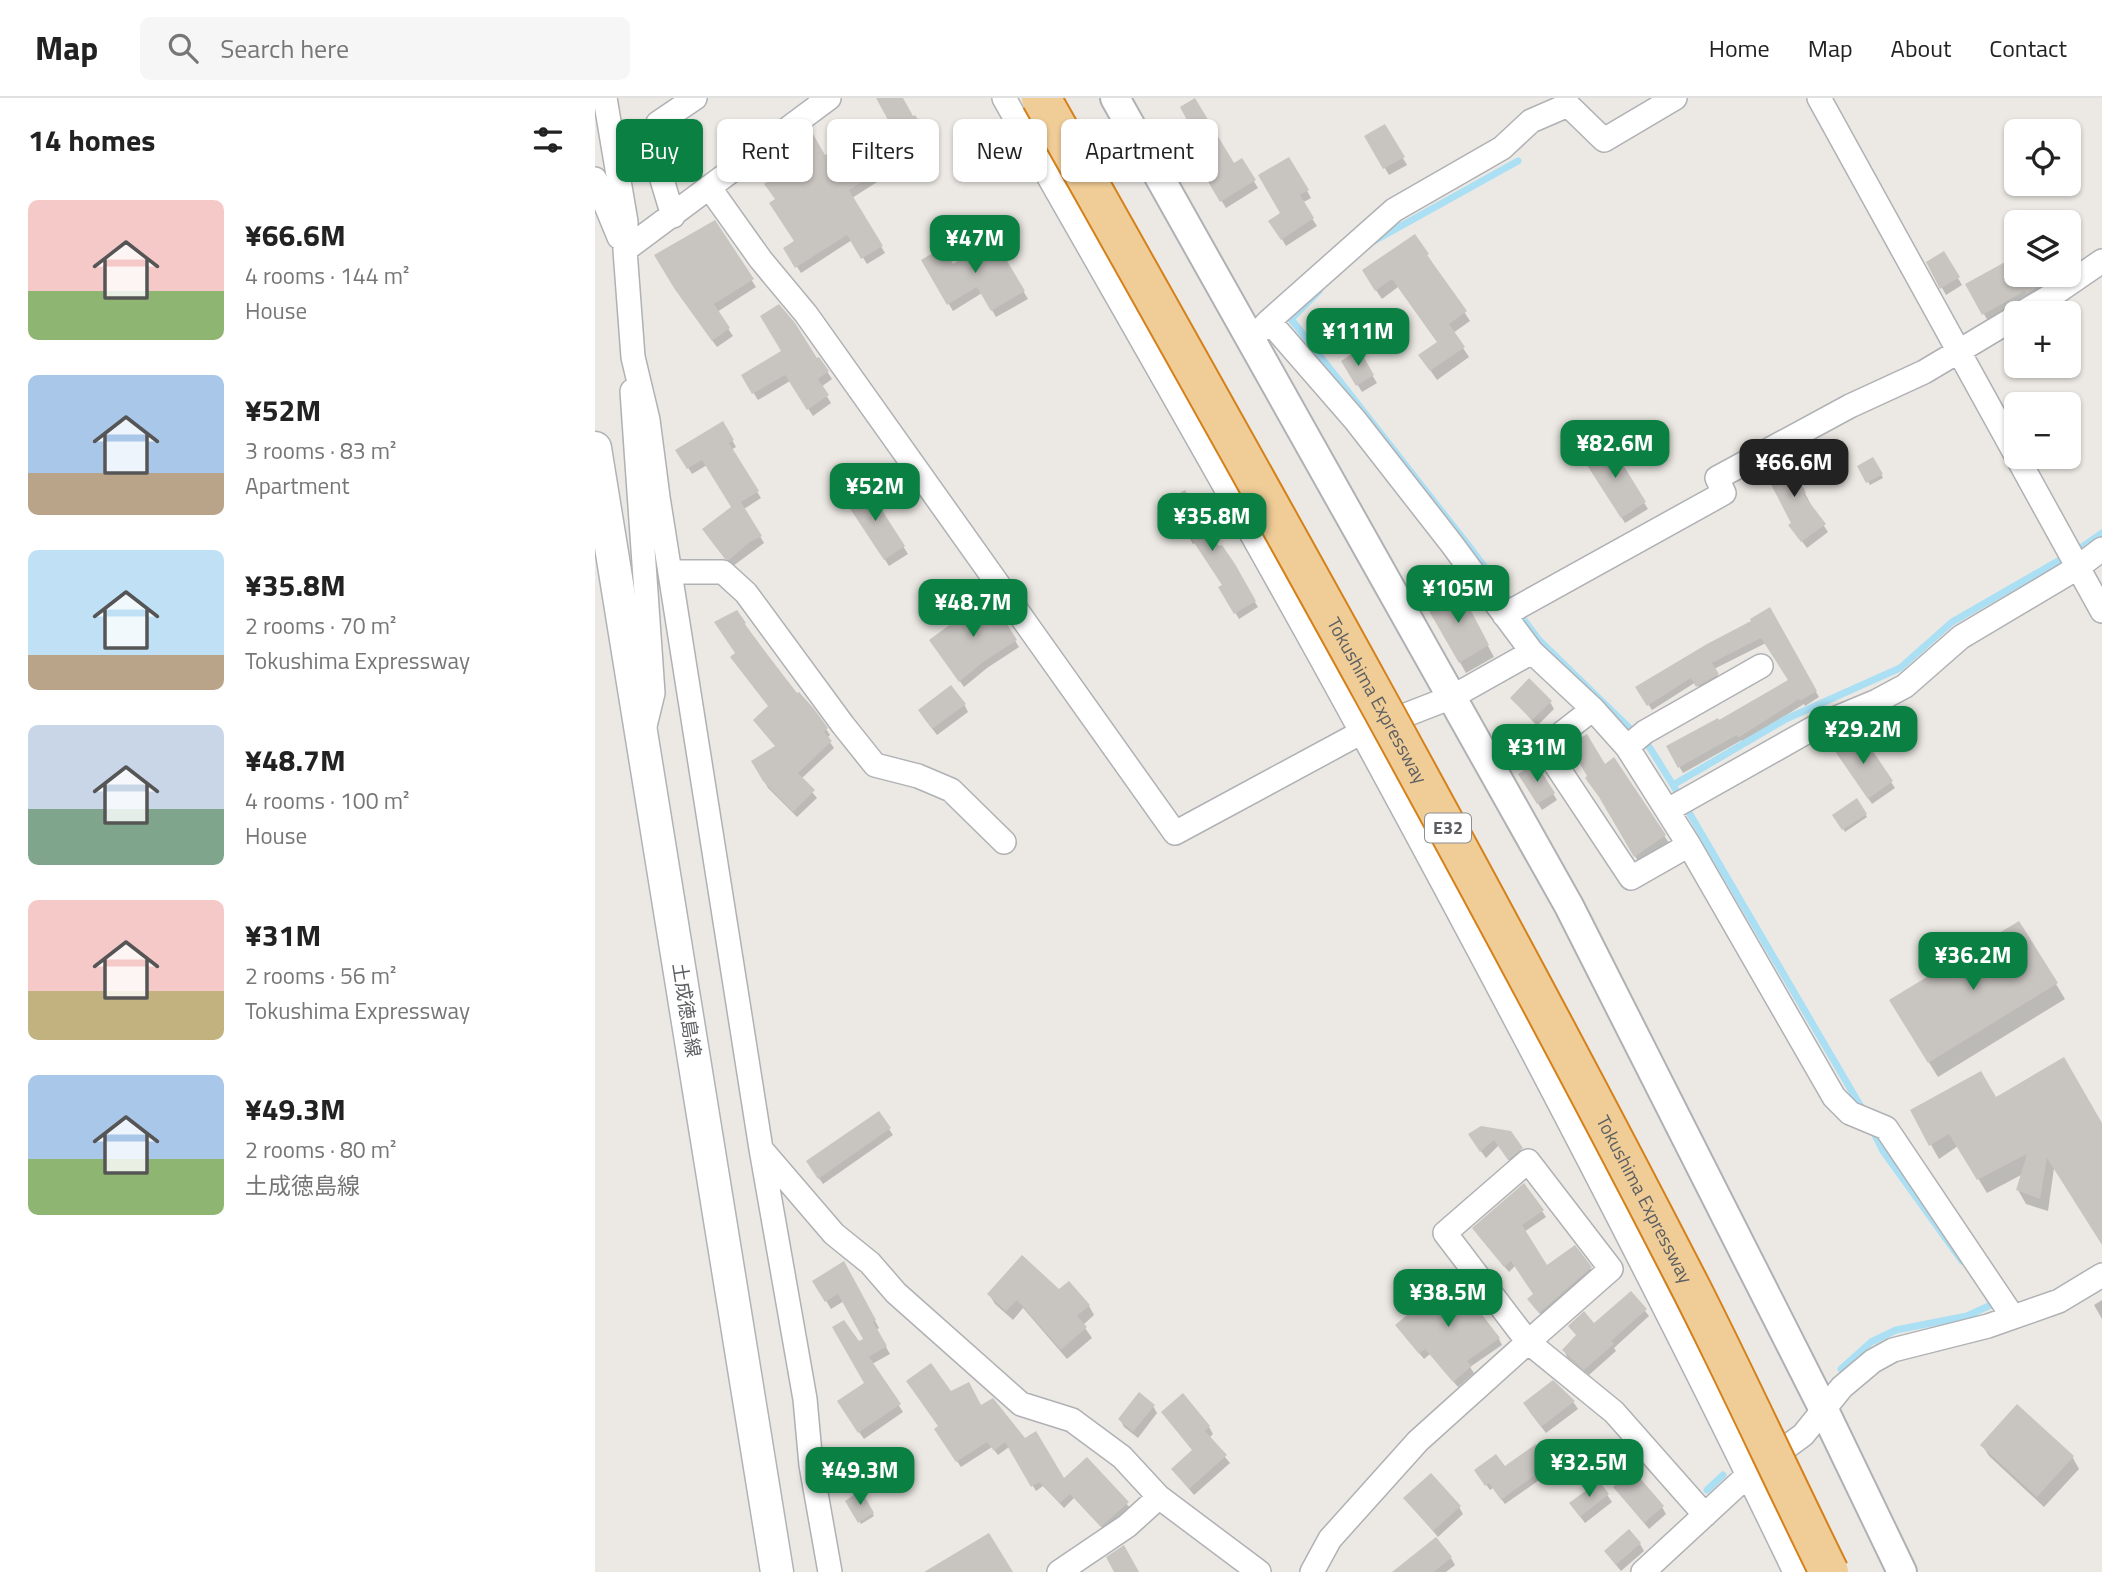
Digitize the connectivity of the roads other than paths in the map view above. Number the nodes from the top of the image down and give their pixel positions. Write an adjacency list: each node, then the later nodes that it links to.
1 (605, 98): 12 (street)
2 (695, 98): 11 (street)
3 (829, 98): 10 (street)
4 (1004, 98): 29 (street)
5 (1041, 98): 50 (highway, Tokushima Expressway / E32, bridge)
6 (1115, 98): 16 (street)
7 (1675, 98): 16 (street)
8 (1819, 98): 17 (street)
9 (595, 179): 12 (street)
10 (709, 187): 11 (street); 29 (street)
11 (673, 216): 12 (street)
12 (625, 250): 18 (street)
13 (2102, 261): 14 (street)
14 (2042, 301)
15 (2004, 324): 17 (street)
16 (1259, 331): 23 (street); 27 (street)
17 (1957, 351): 21 (street); 23 (street)
18 (633, 356): 22 (street); 30 (street)
19 (595, 448): 30 (main road, 土成徳島線)
20 (2102, 549): 21 (street)
21 (2072, 559): 24 (street); 32 (street)
22 (670, 572): 33 (street); 35 (street)
23 (1512, 611): 25 (street)
24 (2102, 611)
25 (1532, 652): 27 (street); 28 (street)
26 (1761, 666): 31 (street)
27 (1452, 697): 29 (street); 39 (street)
28 (1593, 709): 31 (street); 34 (street)
29 (1361, 732): 40 (street)
30 (643, 738): 43 (main road, 土成徳島線)
31 (1635, 740): 32 (street)
32 (1678, 804): 34 (street)
33 (1004, 842)
34 (1689, 845): 37 (street)
35 (761, 1149): 41 (street); 44 (street)
36 (2102, 1275): 37 (street)
37 (2013, 1317): 39 (street)
38 (1528, 1342): 38 (street); 42 (street); 47 (street)
39 (1824, 1410): 40 (street); 51 (street)
40 (1748, 1475): 42 (street); 49 (street)
41 (1159, 1497): 45 (street); 46 (street)
42 (1705, 1515): 48 (street)
43 (777, 1572)
44 (830, 1572)
45 (1059, 1572)
46 (1259, 1572)
47 (1312, 1572)
48 (1643, 1572)
49 (1795, 1572)
50 (1829, 1572)
51 (1902, 1572)

